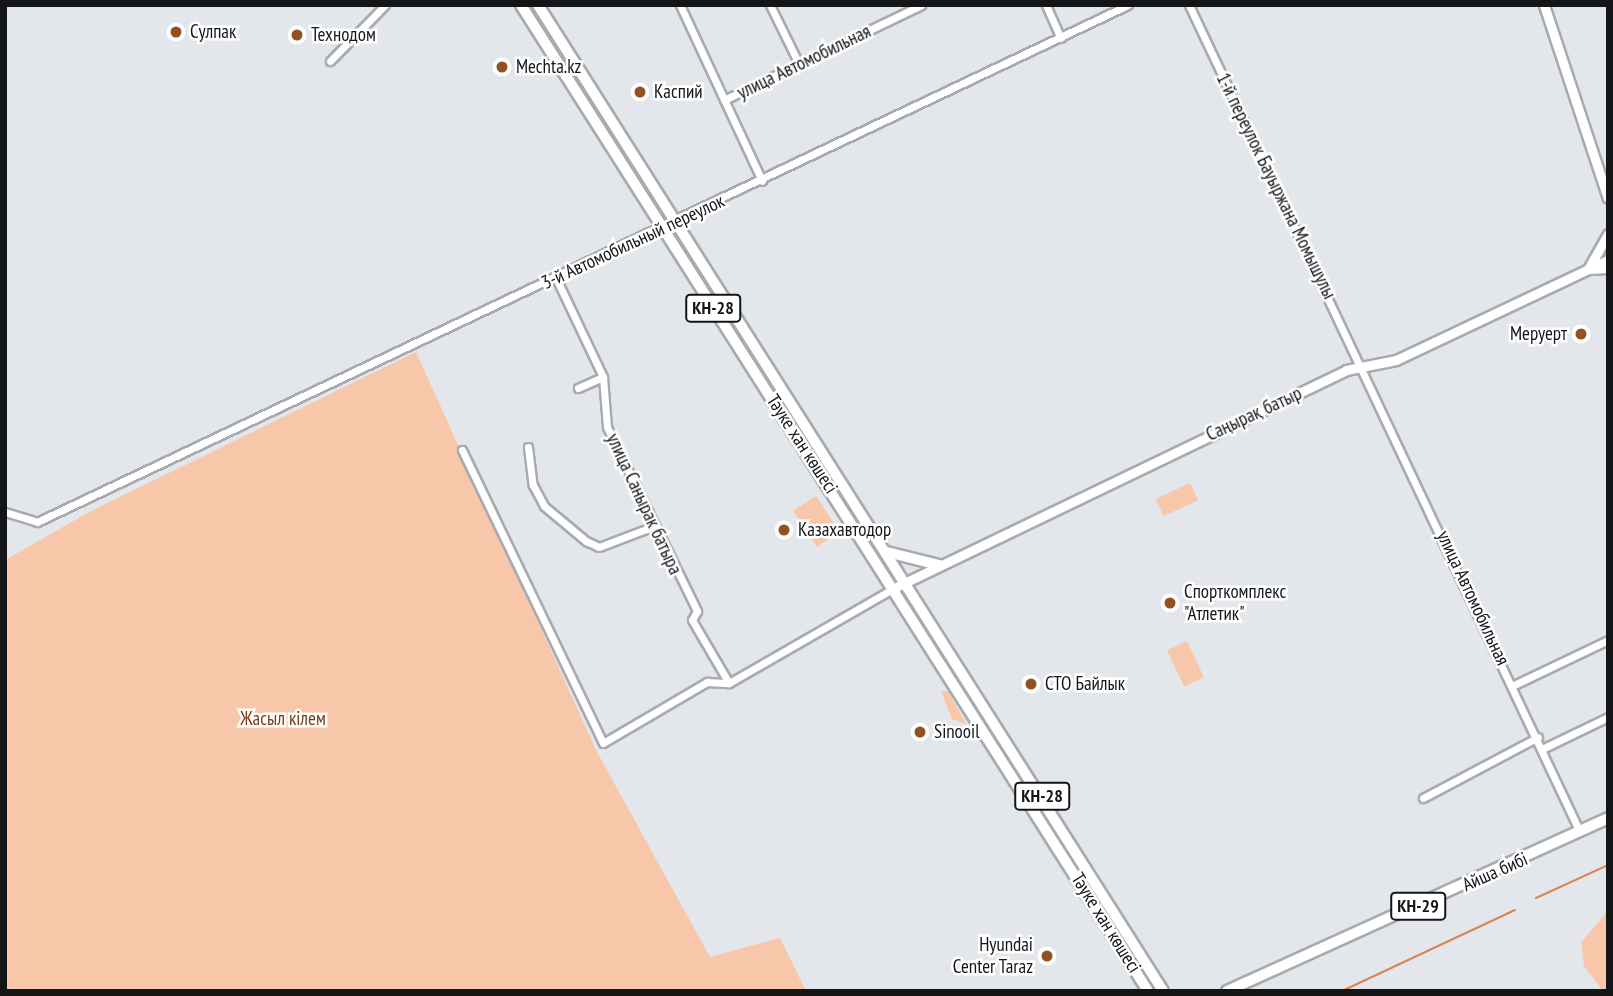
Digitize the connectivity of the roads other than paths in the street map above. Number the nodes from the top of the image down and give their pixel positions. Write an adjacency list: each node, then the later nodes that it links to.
1 (385, 5): 12 (street)
2 (521, 5): 18 (main road, Тәуке хан көшесі / КН-28)
3 (538, 5): 17 (main road, Тәуке хан көшесі / КН-28)
4 (680, 5): 14 (street)
5 (770, 5): 13 (street)
6 (922, 5): 13 (street, улица Автомобильная)
7 (1046, 5): 11 (street)
8 (1128, 5): 11 (street, 3-й Автомобильный переулок)
9 (1189, 5): 24 (street, 1-й переулок Бауыржана Момышулы)
10 (1545, 5): 16 (street)
11 (1061, 38): 15 (street, 3-й Автомобильный переулок)
12 (330, 61)
13 (799, 64): 14 (street, улица Автомобильная)
14 (724, 100): 15 (street)
15 (762, 181): 17 (street, 3-й Автомобильный переулок)
16 (1608, 198)
17 (670, 221): 18 (street, 3-й Автомобильный переулок); 31 (main road, Тәуке хан көшесі / КН-28)
18 (659, 227): 23 (street, 3-й Автомобильный переулок); 34 (main road, Тәуке хан көшесі / КН-28)
19 (1608, 234): 22 (street)
20 (1608, 260): 22 (street, Саңырақ батыр)
21 (1608, 268): 22 (street)
22 (1588, 270): 24 (street, Саңырақ батыр)
23 (556, 278): 25 (street, улица Санырак батыра); 29 (street, 3-й Автомобильный переулок)
24 (1362, 367): 32 (street, Саңырақ батыр); 37 (street, улица Автомобильная)
25 (603, 377): 26 (street); 30 (street, улица Санырак батыра)
26 (578, 388)
27 (528, 447): 30 (street)
28 (462, 450): 36 (street)
29 (5, 512)
30 (654, 526): 36 (street, улица Санырак батыра)
31 (887, 551): 32 (main road); 33 (main road, Тәуке хан көшесі / КН-28)
32 (939, 565): 33 (street, Саңырақ батыр)
33 (906, 581): 34 (street, Саңырақ батыр); 45 (main road, Тәуке хан көшесі / КН-28)
34 (894, 588): 36 (street); 44 (main road, Тәуке хан көшесі / КН-28)
35 (1608, 640): 37 (street)
36 (729, 683)
37 (1514, 685): 39 (street, улица Автомобильная)
38 (1608, 717): 40 (street)
39 (1538, 737): 40 (street, улица Автомобильная); 41 (street)
40 (1544, 748): 43 (street, улица Автомобильная)
41 (1423, 798)
42 (1608, 817): 43 (main road, Айша бибі / КН-29)
43 (1579, 830): 46 (main road, Айша бибі / КН-29)
44 (1148, 991)
45 (1163, 991)
46 (1227, 991)

